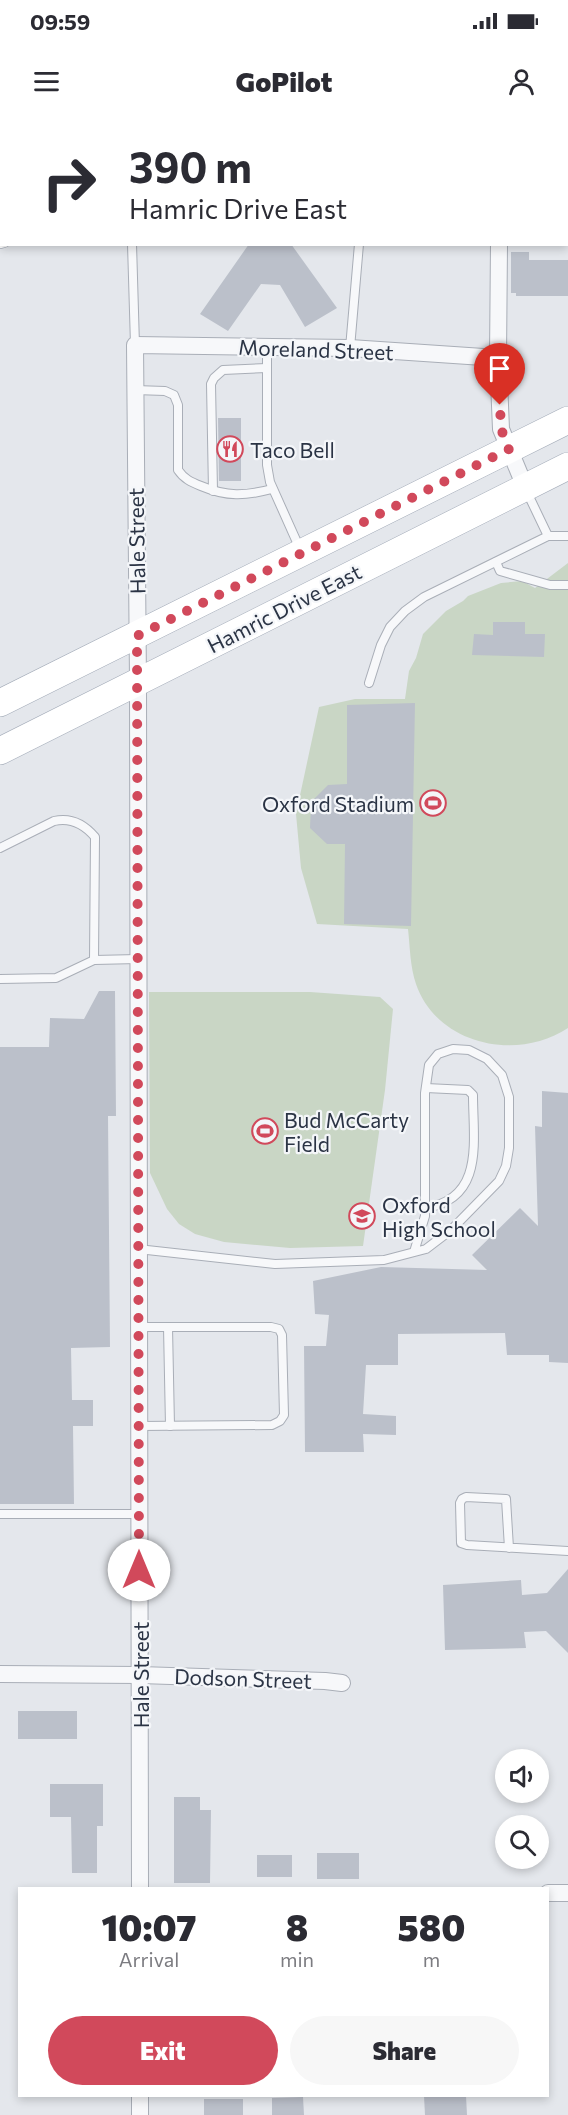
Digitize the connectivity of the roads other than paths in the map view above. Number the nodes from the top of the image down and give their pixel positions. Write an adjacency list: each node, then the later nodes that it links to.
1 (132, 246): 4 (lane)
2 (359, 246): 6 (lane)
3 (499, 246): 7 (street)
4 (135, 345): 5 (street, Moreland Street); 9 (street, Hale Street)
5 (267, 347): 6 (street, Moreland Street); 8 (lane)
6 (350, 348): 7 (street, Moreland Street)
7 (498, 358): 11 (street)
8 (267, 368): 14 (lane); 15 (lane)
9 (135, 390): 15 (lane); 21 (street, Hale Street)
10 (568, 420): 11 (main road, Hamric Drive East)
11 (509, 449): 13 (street); 18 (main road, Hamric Drive East)
12 (568, 466): 13 (main road, Hamric Drive East)
13 (525, 487): 16 (lane); 22 (main road, Hamric Drive East)
14 (272, 489): 15 (lane); 18 (lane)
15 (213, 491)
16 (548, 536): 17 (lane); 19 (lane)
17 (568, 536)
18 (302, 552): 21 (main road, Hamric Drive East)
19 (496, 562): 20 (lane); 23 (lane)
20 (568, 585)
21 (137, 636): 22 (street, Hale Street); 24 (main road, Hamric Drive East)
22 (138, 681): 25 (main road, Hamric Drive East); 27 (street, Hale Street)
23 (369, 683)
24 (0, 703)
25 (0, 751)
26 (0, 848): 28 (lane)
27 (138, 959): 28 (lane); 32 (street, Hale Street)
28 (94, 960): 29 (lane)
29 (0, 979)
30 (426, 1088): 31 (lane); 31 (lane); 33 (lane)
31 (425, 1208): 33 (lane)
32 (138, 1249): 33 (lane); 34 (street, Hale Street)
33 (414, 1252)
34 (139, 1327): 35 (lane); 36 (street, Hale Street)
35 (168, 1327): 37 (lane); 37 (lane)
36 (139, 1426): 37 (lane); 39 (street, Hale Street)
37 (170, 1426)
38 (0, 1514): 39 (lane)
39 (139, 1514): 43 (street, Hale Street)
40 (509, 1548): 40 (lane); 41 (lane)
41 (568, 1551)
42 (0, 1674): 43 (street, Dodson Street)
43 (140, 1675): 44 (street, Dodson Street); 45 (street, Hale Street)
44 (342, 1683)
45 (140, 1887)
46 (549, 1893): 47 (street)
47 (568, 1893)
48 (140, 2097): 49 (street)
49 (140, 2115)

